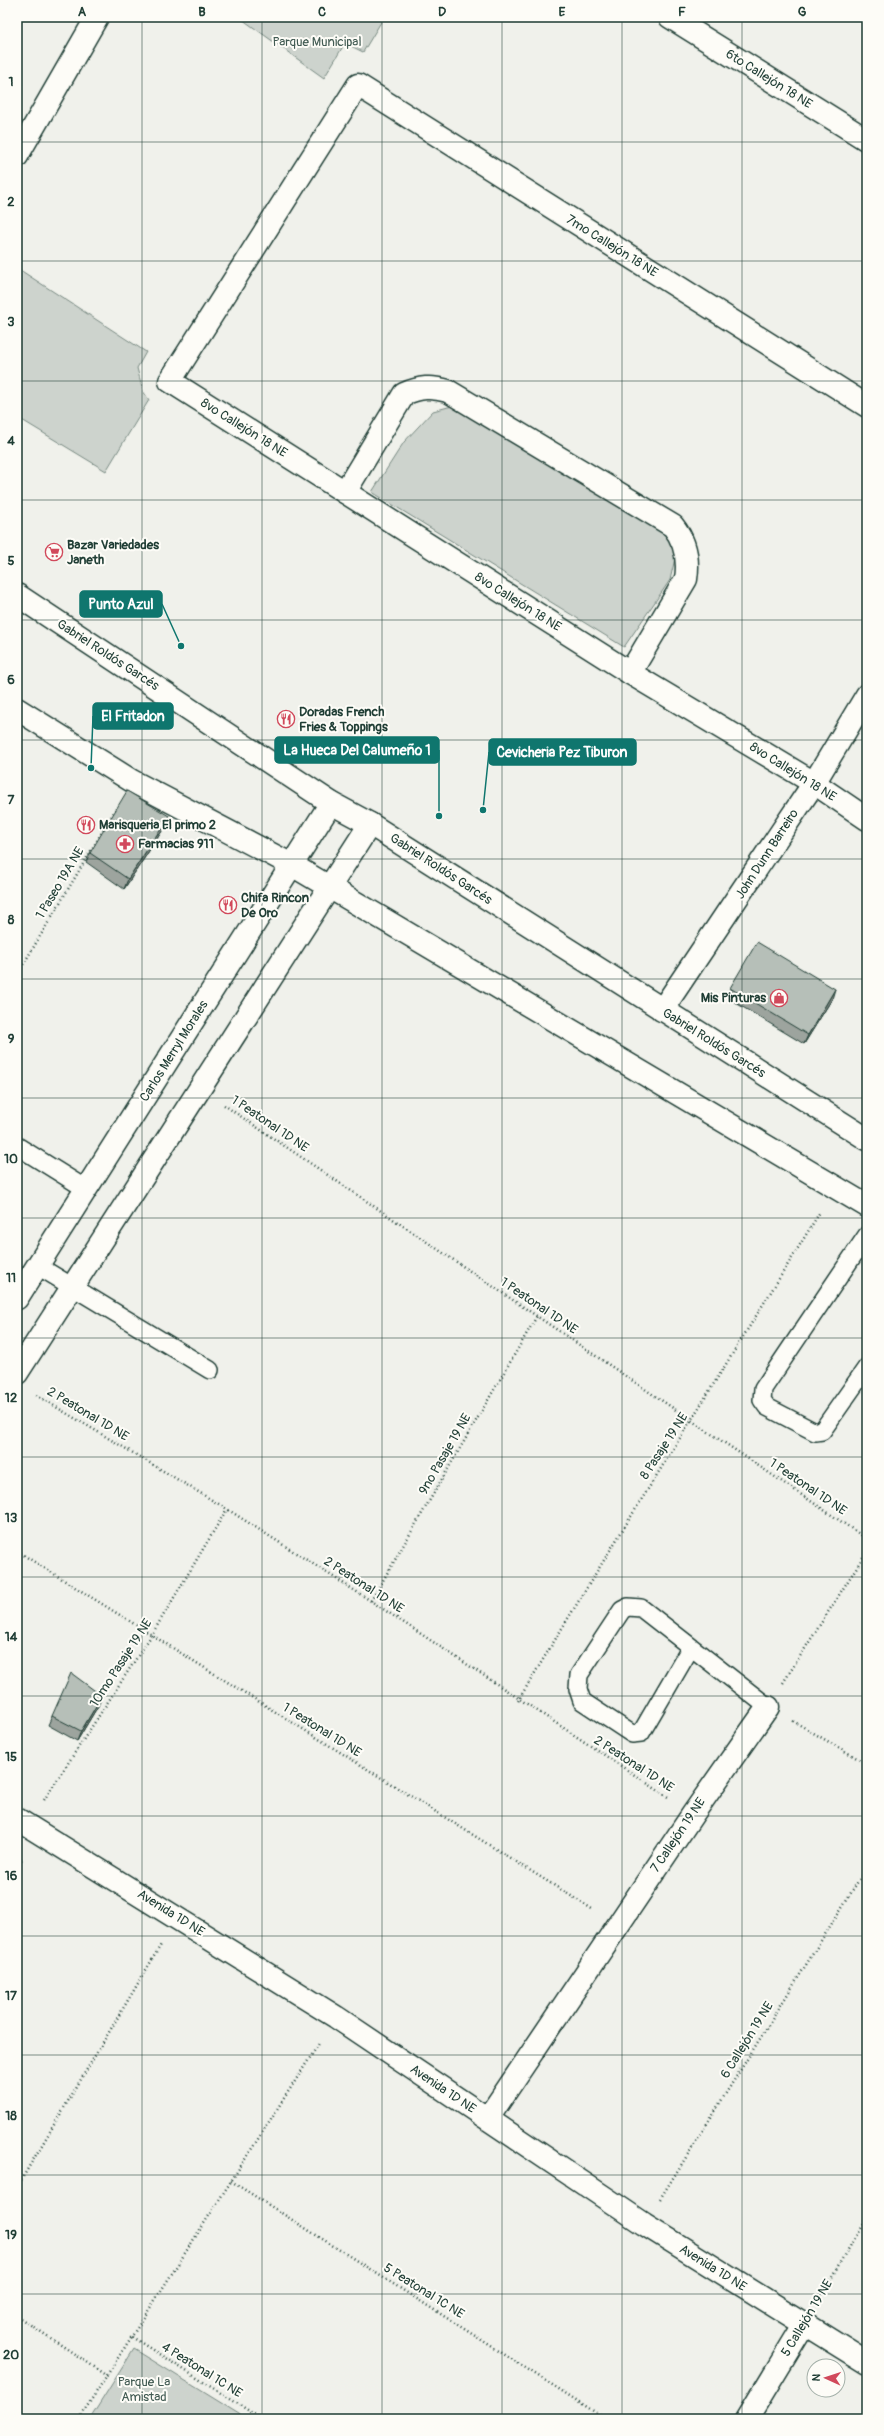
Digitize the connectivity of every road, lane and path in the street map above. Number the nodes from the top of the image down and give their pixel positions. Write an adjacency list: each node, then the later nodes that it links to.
1 (97, 17): 5 (street)
2 (670, 17): 4 (street, 6to Callejón 18 NE)
3 (358, 85): 6 (street, 7mo Callejón 18 NE); 7 (street, 8vo Callejón 18 NE)
4 (867, 140)
5 (17, 156)
6 (867, 406)
7 (345, 492): 9 (street, 8vo Callejón 18 NE); 9 (street)
8 (17, 595): 14 (street, Gabriel Roldós Garcés)
9 (630, 673): 13 (street, 8vo Callejón 18 NE)
10 (867, 695): 13 (street, John Dunn Barreiro)
11 (17, 708): 12 (street)
12 (132, 781): 17 (street); 19 (path, 1 Paseo 19A NE)
13 (814, 783): 15 (street, 8vo Callejón 18 NE); 20 (street, John Dunn Barreiro)
14 (331, 803): 16 (street, Gabriel Roldós Garcés); 17 (street, Carlos Merryl Morales)
15 (867, 819)
16 (370, 824): 18 (street); 20 (street, Gabriel Roldós Garcés)
17 (292, 865): 18 (street); 24 (street, Carlos Merryl Morales)
18 (328, 888): 21 (street); 25 (street)
19 (17, 975)
20 (662, 1010): 22 (street, Gabriel Roldós Garcés)
21 (200, 1089): 29 (street); 31 (path, 1 Peatonal 1D NE)
22 (867, 1139)
23 (17, 1146): 24 (lane)
24 (86, 1189): 28 (street, Carlos Merryl Morales)
25 (867, 1206)
26 (823, 1208): 36 (path, 8 Pasaje 19 NE)
27 (867, 1236): 32 (lane)
28 (38, 1266): 29 (lane); 30 (street, Carlos Merryl Morales)
29 (72, 1286): 33 (lane); 34 (street)
30 (17, 1298)
31 (537, 1316): 36 (path, 1 Peatonal 1D NE); 41 (path, 9no Pasaje 19 NE)
32 (867, 1368)
33 (210, 1370)
34 (17, 1373)
35 (29, 1391): 37 (path, 2 Peatonal 1D NE)
36 (692, 1421): 38 (path, 1 Peatonal 1D NE); 44 (path, 8 Pasaje 19 NE)
37 (228, 1509): 41 (path, 2 Peatonal 1D NE); 42 (path, 10mo Pasaje 19 NE)
38 (867, 1539)
39 (17, 1551): 42 (path, 1 Peatonal 1D NE)
40 (867, 1551): 45 (path)
41 (371, 1601): 44 (path, 2 Peatonal 1D NE)
42 (151, 1636): 48 (path, 10mo Pasaje 19 NE); 51 (path, 1 Peatonal 1D NE)
43 (691, 1647): 43 (lane); 45 (lane)
44 (518, 1700): 47 (path, 2 Peatonal 1D NE)
45 (768, 1706): 46 (path); 47 (street, 7 Callejón 19 NE)
46 (867, 1764)
47 (693, 1814): 51 (street, 7 Callejón 19 NE)
48 (22, 1822): 50 (street, Avenida 1D NE)
49 (867, 1867): 57 (path, 6 Callejón 19 NE)
50 (177, 1917): 52 (street, Avenida 1D NE); 55 (path)
51 (617, 1925): 53 (street, 7 Callejón 19 NE)
52 (336, 2017): 53 (street, Avenida 1D NE); 54 (path)
53 (488, 2118): 57 (street, Avenida 1D NE)
54 (231, 2182): 60 (path); 65 (path, 5 Peatonal 1C NE)
55 (17, 2187)
56 (867, 2217): 59 (path, 5 Callejón 19 NE)
57 (644, 2224): 59 (street, Avenida 1D NE)
58 (17, 2316): 62 (path)
59 (804, 2325): 61 (street, Avenida 1D NE); 66 (street, 5 Callejón 19 NE)
60 (132, 2337): 62 (path); 64 (path, 4 Peatonal 1C NE)
61 (867, 2363)
62 (108, 2376): 63 (path)
63 (79, 2419)
64 (262, 2419)
65 (606, 2419)
66 (747, 2419)

